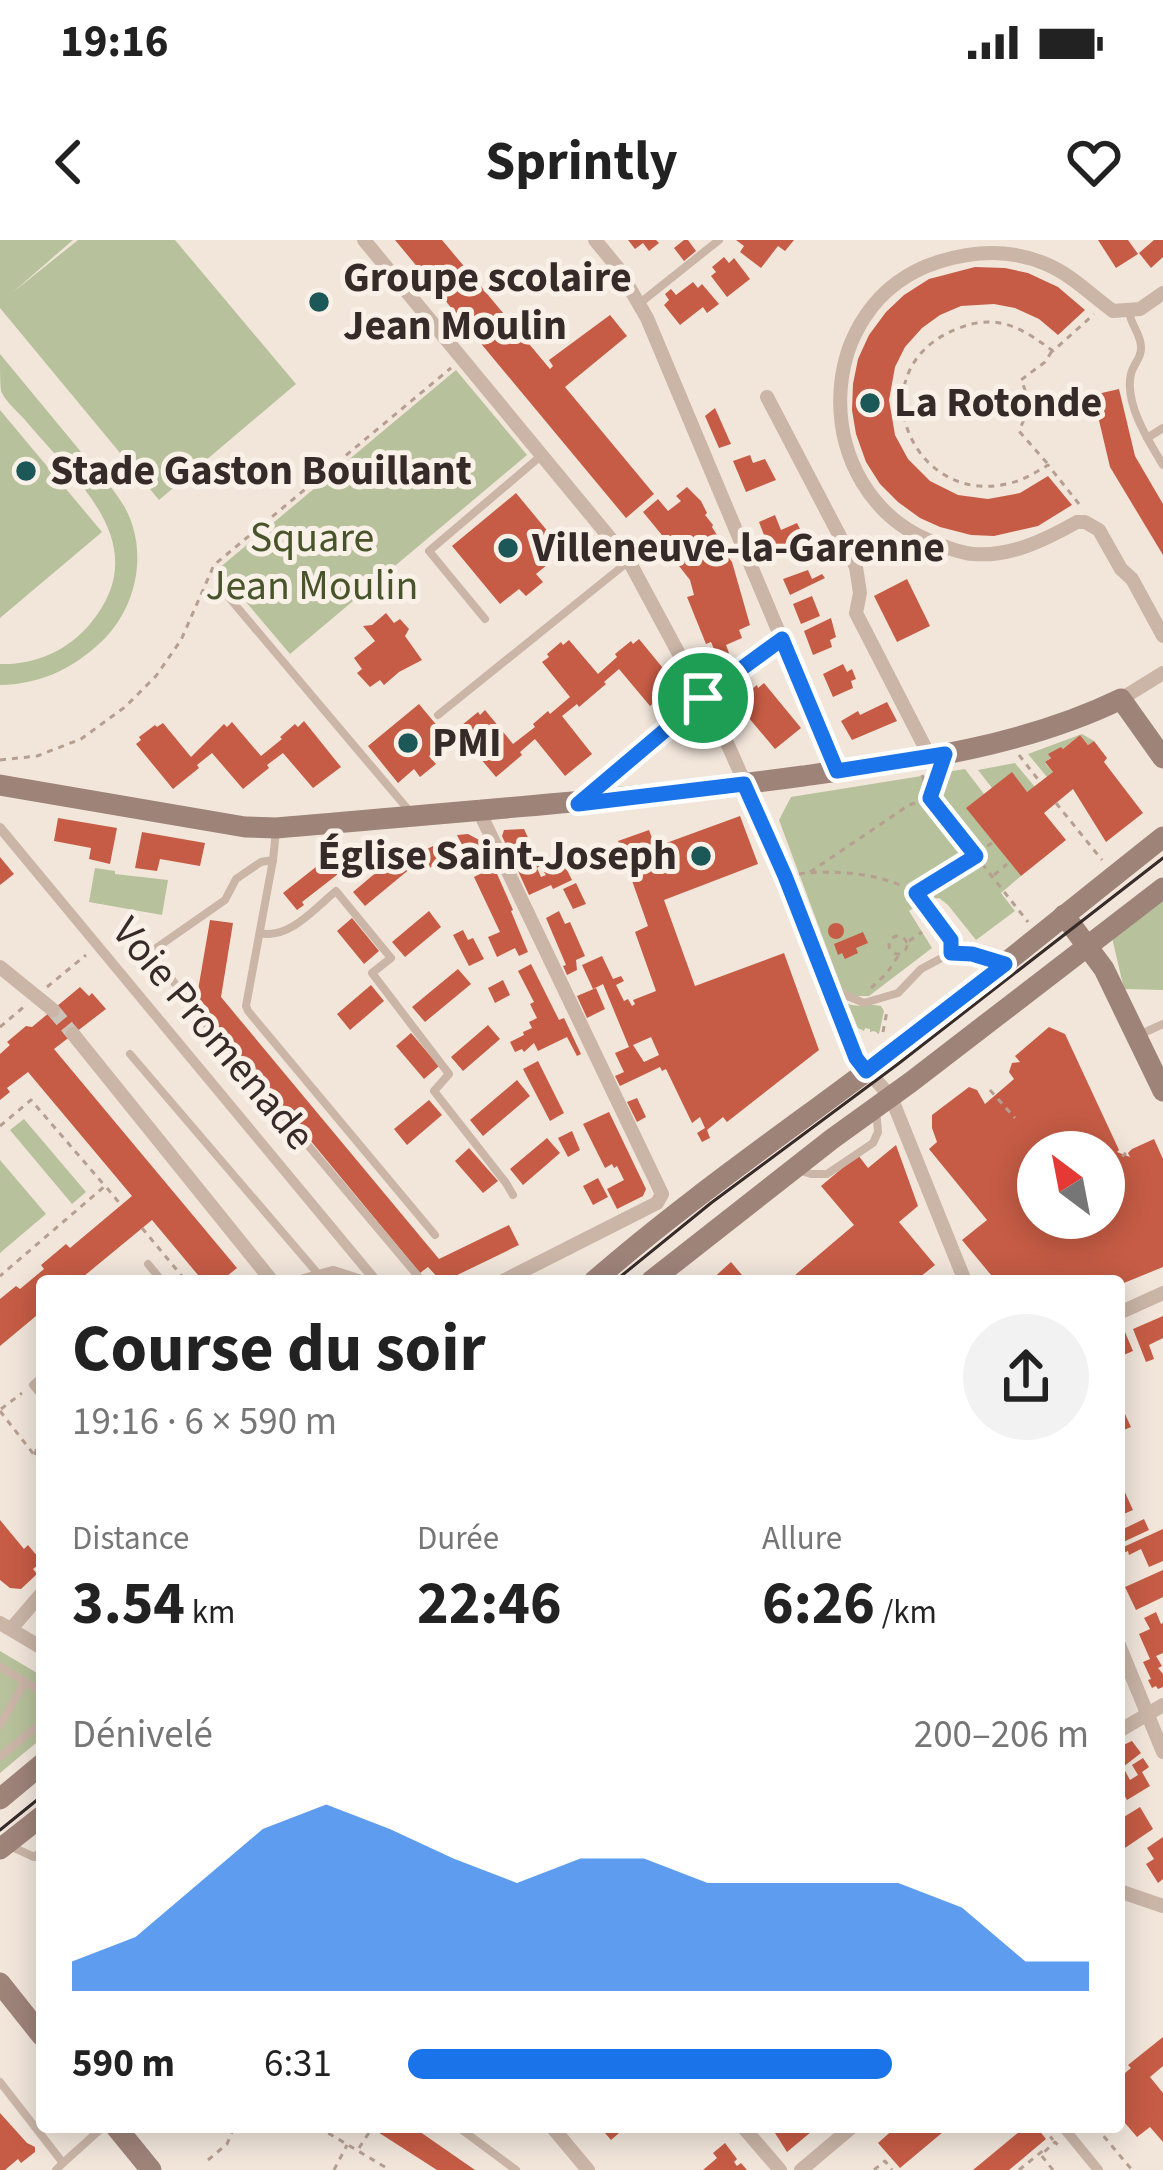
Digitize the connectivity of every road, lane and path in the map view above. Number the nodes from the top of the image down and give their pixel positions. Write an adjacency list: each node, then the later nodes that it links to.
1 (364, 240): 9 (street)
2 (719, 240): 5 (lane)
3 (597, 241): 5 (street)
4 (1163, 293): 7 (street)
5 (640, 303): 21 (street)
6 (1104, 304): 7 (street); 8 (path); 20 (street)
7 (1129, 311): 12 (lane)
8 (1053, 350): 14 (path); 14 (path)
9 (463, 356): 13 (street); 29 (path)
10 (767, 397): 27 (street)
11 (1163, 428): 12 (lane)
12 (1147, 438): 15 (lane)
13 (543, 454): 17 (street); 19 (lane)
14 (1048, 465): 16 (path)
15 (1163, 465)
16 (1081, 506)
17 (629, 561): 23 (street); 25 (lane)
18 (226, 594): 38 (lane)
19 (485, 619)
20 (1163, 636)
21 (782, 639): 23 (street); 30 (street)
22 (1163, 673): 24 (street)
23 (703, 698): 32 (street); 36 (lane)
24 (1121, 699): 26 (main road); 28 (main road)
25 (439, 715)
26 (1009, 741): 27 (main road); 31 (path)
27 (938, 755): 30 (main road); 34 (path)
28 (1163, 758)
29 (0, 760)
30 (837, 771): 32 (main road)
31 (1040, 782)
32 (744, 784): 36 (main road); 47 (street)
33 (0, 785): 40 (main road)
34 (930, 798): 43 (path); 46 (path)
35 (1056, 803): 49 (path)
36 (578, 804): 37 (main road)
37 (479, 811): 38 (main road); 90 (street)
38 (413, 816): 40 (main road)
39 (0, 828): 88 (street, Voie Promenade)
40 (276, 828): 44 (lane)
41 (1163, 837): 49 (main road)
42 (992, 844): 43 (path)
43 (976, 856): 48 (path); 51 (path)
44 (273, 860): 55 (lane); 89 (lane)
45 (1007, 865): 48 (path)
46 (810, 872): 47 (path); 51 (path)
47 (785, 876): 65 (street)
48 (992, 876): 56 (path)
49 (1114, 876): 53 (main road)
50 (1163, 888): 58 (main road)
51 (916, 893): 52 (path)
52 (928, 909): 60 (lane)
53 (1064, 915): 56 (main road); 58 (main road)
54 (922, 932): 57 (path)
55 (260, 933): 79 (lane); 82 (lane)
56 (1036, 940): 61 (main road)
57 (907, 942): 59 (path); 59 (path)
58 (1088, 945): 70 (main road); 75 (main road)
59 (900, 953): 66 (path)
60 (951, 953): 61 (lane); 66 (lane)
61 (1005, 964): 72 (main road)
62 (0, 967): 63 (street)
63 (14, 978): 64 (lane); 67 (street)
64 (0, 988)
65 (829, 988): 66 (lane); 72 (street)
66 (854, 1000)
67 (52, 1010)
68 (1163, 1024): 70 (lane)
69 (73, 1034): 86 (street)
70 (1138, 1035): 74 (main road)
71 (130, 1054): 87 (lane)
72 (866, 1071): 75 (street); 91 (main road)
73 (990, 1090): 76 (path)
74 (1163, 1090)
75 (883, 1102): 92 (main road); 93 (street)
76 (1015, 1118)
77 (0, 1126): 78 (path)
78 (105, 1186): 80 (path); 94 (path)
79 (513, 1195)
80 (121, 1204)
81 (142, 1228): 85 (path)
82 (435, 1235)
83 (148, 1264): 84 (lane)
84 (157, 1275)
85 (182, 1275)
86 (267, 1275)
87 (309, 1275)
88 (371, 1275)
89 (417, 1275)
90 (515, 1275)
91 (601, 1275)
92 (659, 1275)
93 (962, 1275)
94 (0, 1276)
95 (1163, 1293): 96 (street)
96 (1125, 1310)
97 (36, 1382): 98 (lane)
98 (33, 1384): 99 (lane); 100 (path)
99 (36, 1388)
100 (0, 1410): 102 (path)
101 (36, 1448): 102 (path)
102 (34, 1456): 103 (path)
103 (36, 1458)
104 (36, 1598): 105 (street)
105 (5, 1626): 106 (street)
106 (36, 1644)
107 (1125, 1660): 112 (street)
108 (0, 1667): 109 (lane)
109 (25, 1682): 110 (lane); 113 (lane)
110 (36, 1688)
111 (1163, 1705): 112 (street)
112 (1147, 1714): 115 (street); 117 (street)
113 (0, 1725)
114 (36, 1726): 116 (lane)
115 (1125, 1727)
116 (2, 1752)
117 (1163, 1752)
118 (36, 1769): 119 (main road)
119 (0, 1799)
120 (36, 1821): 121 (main road)
121 (3, 1847): 122 (lane)
122 (36, 1856)
123 (1125, 1893): 124 (street)
124 (1163, 1906)
125 (0, 1983): 126 (main road)
126 (36, 2028)
127 (0, 2082): 128 (lane)
128 (36, 2132)
129 (36, 2133): 148 (lane)
130 (96, 2133): 148 (lane)
131 (121, 2133): 149 (main road)
132 (232, 2133): 147 (path)
133 (329, 2133): 143 (path)
134 (369, 2133): 144 (path)
135 (466, 2133): 152 (lane)
136 (560, 2133): 153 (street)
137 (748, 2133): 154 (street)
138 (845, 2133): 155 (street)
139 (1048, 2133): 142 (path)
140 (1068, 2133): 146 (street)
141 (1101, 2133): 161 (path)
142 (1055, 2143): 145 (path); 146 (path)
143 (348, 2144): 144 (path); 150 (path)
144 (358, 2150): 151 (path)
145 (1046, 2151): 158 (path); 159 (path)
146 (1085, 2154): 160 (street)
147 (208, 2160)
148 (60, 2166)
149 (152, 2170)
150 (334, 2170)
151 (390, 2170)
152 (515, 2170)
153 (587, 2170)
154 (780, 2170)
155 (801, 2170)
156 (874, 2170): 157 (path)
157 (892, 2170)
158 (1019, 2170)
159 (1053, 2170)
160 (1098, 2170)
161 (1132, 2170)

